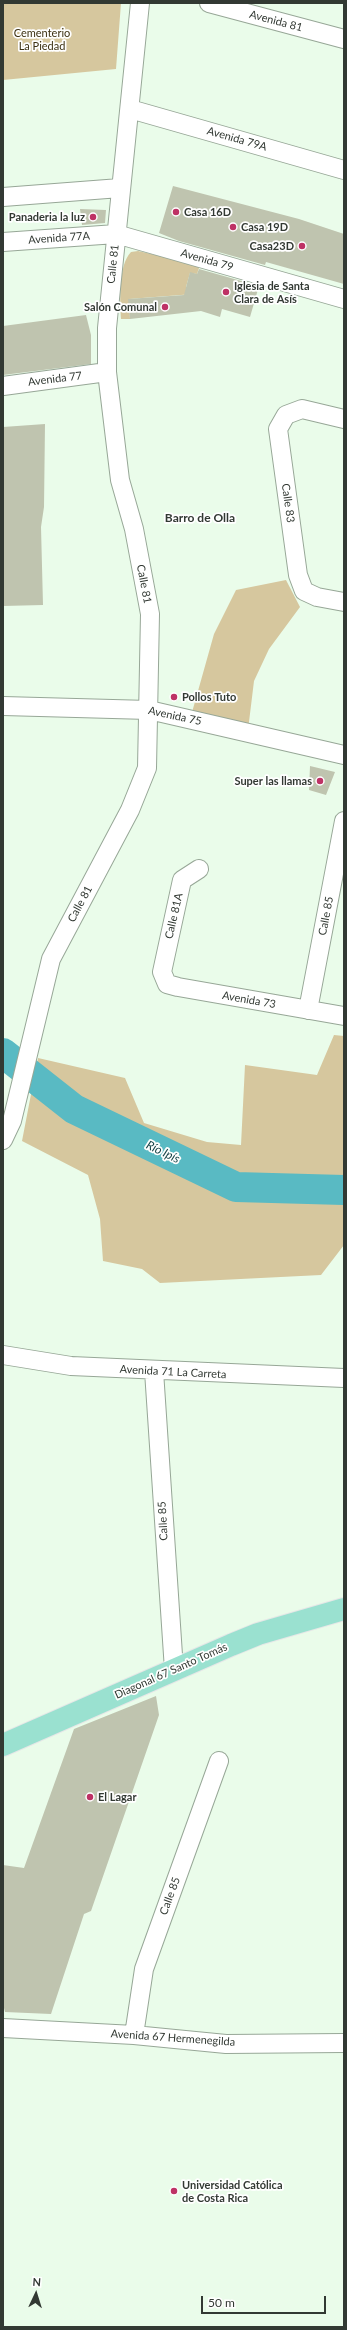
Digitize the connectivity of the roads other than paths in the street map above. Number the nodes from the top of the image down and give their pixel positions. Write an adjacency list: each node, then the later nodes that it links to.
1 (140, 3): 4 (street, Calle 81)
2 (209, 3): 3 (street, Avenida 81)
3 (344, 40)
4 (130, 109): 5 (street, Avenida 79A); 6 (street, Calle 81)
5 (344, 170)
6 (120, 188): 7 (street); 8 (street, Calle 81)
7 (3, 197)
8 (116, 234): 9 (street, Avenida 77A); 10 (street, Avenida 79); 11 (street, Calle 81)
9 (3, 242)
10 (344, 299)
11 (107, 372): 12 (street, Avenida 77); 16 (street, Calle 81)
12 (3, 386)
13 (344, 419): 14 (street, Calle 83)
14 (344, 602)
15 (3, 706): 16 (street, Avenida 75)
16 (149, 710): 17 (street, Avenida 75); 23 (street, Calle 81)
17 (344, 755)
18 (344, 821): 21 (street, Calle 85)
19 (199, 869): 20 (street, Calle 81A)
20 (162, 972): 21 (street, Avenida 73)
21 (308, 1010): 22 (street, Avenida 73)
22 (344, 1016)
23 (3, 1140)
24 (3, 1356): 25 (street, Avenida 71 La Carreta)
25 (154, 1371): 26 (street, Avenida 71 La Carreta); 28 (street, Calle 85)
26 (344, 1378)
27 (344, 1609): 28 (main road, Diagonal 67 Santo Tomás)
28 (174, 1670): 29 (main road, Diagonal 67 Santo Tomás)
29 (3, 1745)
30 (219, 1761): 32 (street, Calle 85)
31 (3, 2028): 32 (street, Avenida 67 Hermenegilda)
32 (134, 2035): 33 (street, Avenida 67 Hermenegilda)
33 (344, 2043)

